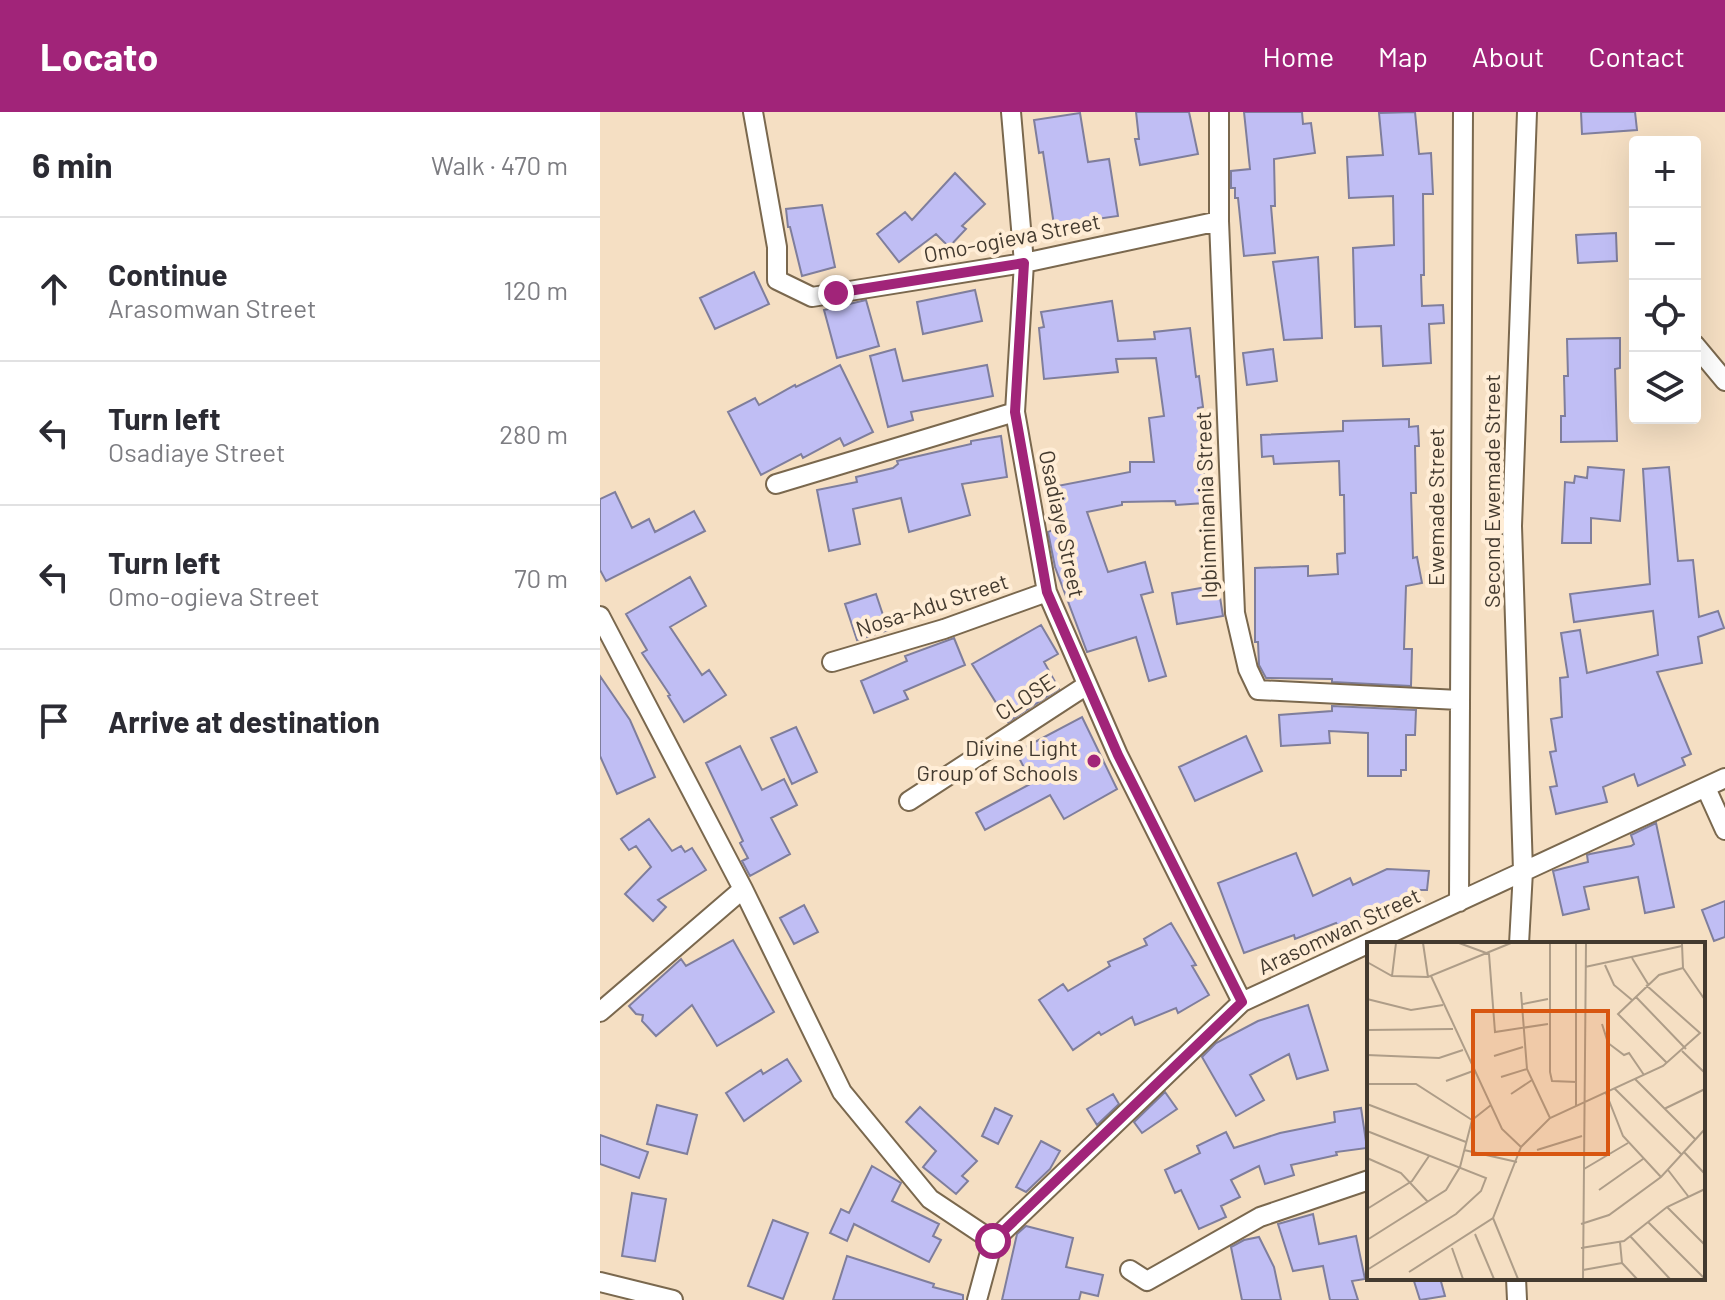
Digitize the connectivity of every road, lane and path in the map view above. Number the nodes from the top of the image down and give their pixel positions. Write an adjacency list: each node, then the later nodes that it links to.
1 (753, 112): 7 (street, Omo-ogieva Street)
2 (1011, 112): 7 (street, Osadiaye Street)
3 (1219, 112): 6 (street, Igbinminania Street)
4 (1463, 112): 16 (street, Ewemade Street)
5 (1527, 112): 21 (street, Second Ewemade Street)
6 (1219, 221): 7 (street, Omo-ogieva Street); 16 (street, Igbinminania Street)
7 (1024, 263): 10 (street, Osadiaye Street)
8 (1701, 352): 9 (street)
9 (1725, 381)
10 (1015, 412): 11 (street); 12 (street, Osadiaye Street)
11 (776, 484)
12 (1047, 592): 14 (street, Nosa-Adu Street); 15 (street, Osadiaye Street)
13 (600, 616): 22 (street)
14 (832, 662)
15 (1087, 685): 19 (street, CLOSE); 27 (street, Osadiaye Street)
16 (1459, 700): 23 (street, Ewemade Street)
17 (1725, 778): 18 (street, Arasomwan Street)
18 (1706, 788): 20 (street); 21 (street, Arasomwan Street)
19 (909, 801)
20 (1725, 830)
21 (1523, 871): 23 (street, Arasomwan Street); 25 (street, Second Ewemade Street)
22 (743, 889): 28 (street); 30 (street)
23 (1459, 902): 24 (street, Arasomwan Street)
24 (1372, 942)
25 (1519, 942)
26 (1367, 944): 27 (street, Arasomwan Street)
27 (1242, 1002): 30 (street, Arasomwan Street)
28 (600, 1012)
29 (1367, 1181): 31 (street)
30 (993, 1241): 35 (street)
31 (1130, 1270)
32 (1516, 1280): 36 (street)
33 (600, 1282): 34 (street)
34 (673, 1300)
35 (977, 1300)
36 (1517, 1300)

